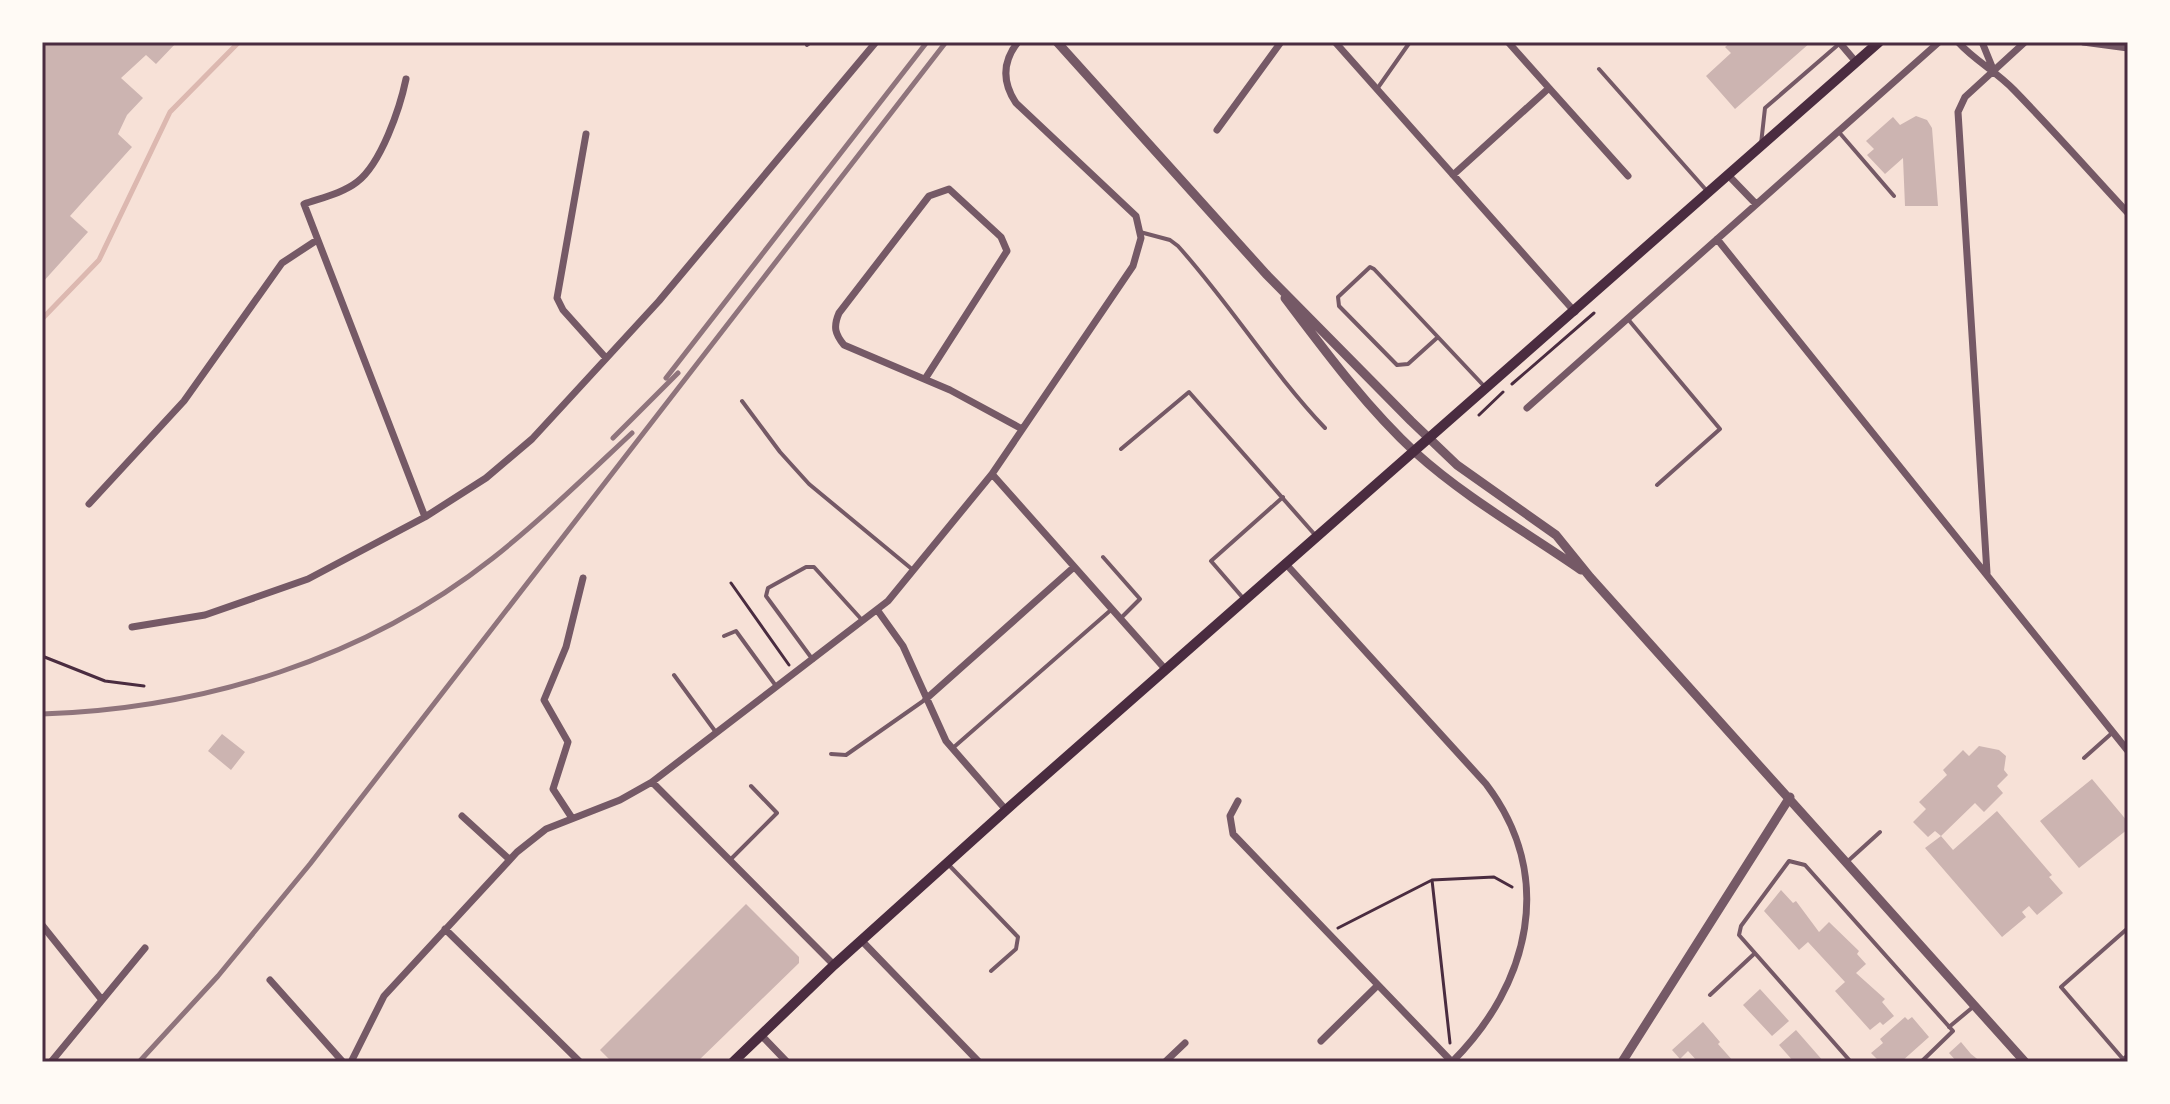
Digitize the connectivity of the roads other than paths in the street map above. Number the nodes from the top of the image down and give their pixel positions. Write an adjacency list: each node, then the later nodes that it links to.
1 (876, 42): 40 (street)
2 (1018, 42): 33 (street)
3 (1057, 42): 36 (street)
4 (1281, 42): 22 (street)
5 (1335, 42): 21 (street)
6 (1410, 42): 21 (lane)
7 (1508, 42): 20 (street)
8 (1840, 42): 16 (street); 25 (lane)
9 (1879, 42): 16 (main road)
10 (1939, 42): 23 (street)
11 (1958, 42): 18 (street)
12 (1982, 42): 18 (street)
13 (2025, 42): 18 (street)
14 (2083, 42): 15 (street)
15 (2128, 48)
16 (1856, 62): 25 (main road)
17 (1599, 69): 29 (lane)
18 (1993, 69): 32 (street); 60 (street)
19 (406, 79): 35 (street)
20 (1549, 88): 26 (street); 28 (street)
21 (1377, 89): 26 (street)
22 (1217, 130)
23 (1838, 131): 30 (lane); 31 (street)
24 (586, 134): 40 (street)
25 (1761, 146): 27 (main road)
26 (1453, 175): 37 (street)
27 (1728, 175): 29 (main road); 31 (street)
28 (1628, 176)
29 (1709, 192): 37 (main road)
30 (1894, 196)
31 (1756, 204): 34 (street)
32 (2128, 213)
33 (1140, 232): 45 (lane); 46 (street)
34 (1717, 239): 38 (street); 60 (street)
35 (317, 240): 53 (street); 54 (street)
36 (1266, 274): 47 (street); 49 (street)
37 (1575, 312): 42 (main road)
38 (1627, 318): 44 (street); 51 (lane)
39 (1438, 337): 39 (lane); 42 (lane)
40 (606, 358): 54 (street)
41 (925, 379): 41 (street); 46 (street)
42 (1487, 388): 47 (main road)
43 (742, 401): 59 (lane)
44 (1527, 408)
45 (1325, 428)
46 (1022, 429): 50 (street)
47 (1429, 438): 49 (main road); 61 (street)
48 (1121, 449): 52 (lane)
49 (1414, 451): 55 (main road); 61 (street)
50 (992, 474): 58 (street); 59 (street)
51 (1657, 485)
52 (1283, 497): 55 (lane); 63 (lane)
53 (89, 504)
54 (425, 517): 68 (street)
55 (1316, 536): 57 (main road)
56 (1103, 557): 66 (lane)
57 (1285, 563): 63 (main road); 120 (street)
58 (1074, 567): 64 (street); 74 (street)
59 (913, 570): 65 (street)
60 (1987, 576): 75 (street)
61 (1590, 577): 83 (street)
62 (583, 578): 87 (street)
63 (1245, 600): 71 (main road)
64 (1112, 609): 66 (street); 77 (lane)
65 (878, 611): 67 (street); 74 (street)
66 (1120, 619): 71 (street)
67 (864, 622): 70 (street); 70 (lane)
68 (132, 627)
69 (724, 636): 73 (lane)
70 (813, 660): 73 (street)
71 (1166, 670): 85 (main road)
72 (674, 675): 76 (lane)
73 (777, 687): 76 (street)
74 (926, 699): 77 (street); 79 (lane)
75 (2113, 732): 78 (street); 80 (lane)
76 (716, 733): 81 (street)
77 (952, 749): 85 (street)
78 (2128, 751)
79 (831, 754)
80 (2084, 758)
81 (652, 782): 87 (street); 90 (street)
82 (751, 786): 90 (lane)
83 (1790, 797): 91 (street); 121 (street)
84 (1238, 801): 103 (street)
85 (1006, 810): 92 (main road)
86 (462, 816): 89 (street)
87 (572, 818): 89 (street)
88 (1880, 832): 91 (lane)
89 (509, 859): 95 (street)
90 (730, 860): 100 (street)
91 (1848, 861): 106 (street)
92 (947, 863): 96 (main road); 101 (lane)
93 (42, 925): 105 (street)
94 (2128, 928): 111 (lane)
95 (445, 929): 114 (street); 115 (street)
96 (861, 940): 100 (main road); 118 (street)
97 (137, 941): 98 (lane)
98 (145, 948): 105 (street)
99 (1754, 954): 104 (lane); 107 (lane); 122 (lane)
100 (834, 965): 108 (main road)
101 (991, 971)
102 (270, 980): 113 (street)
103 (1378, 985): 109 (street); 120 (street)
104 (1710, 995)
105 (102, 1000): 112 (street)
106 (1975, 1005): 107 (lane); 124 (street)
107 (1949, 1027): 123 (lane)
108 (761, 1035): 116 (main road); 117 (street)
109 (1321, 1041)
110 (1185, 1043): 119 (street)
111 (2124, 1059)
112 (51, 1062)
113 (343, 1062)
114 (351, 1062)
115 (580, 1062)
116 (733, 1062)
117 (787, 1062)
118 (979, 1062)
119 (1165, 1062)
120 (1452, 1062)
121 (1622, 1062)
122 (1851, 1062)
123 (1921, 1062)
124 (2025, 1062)

